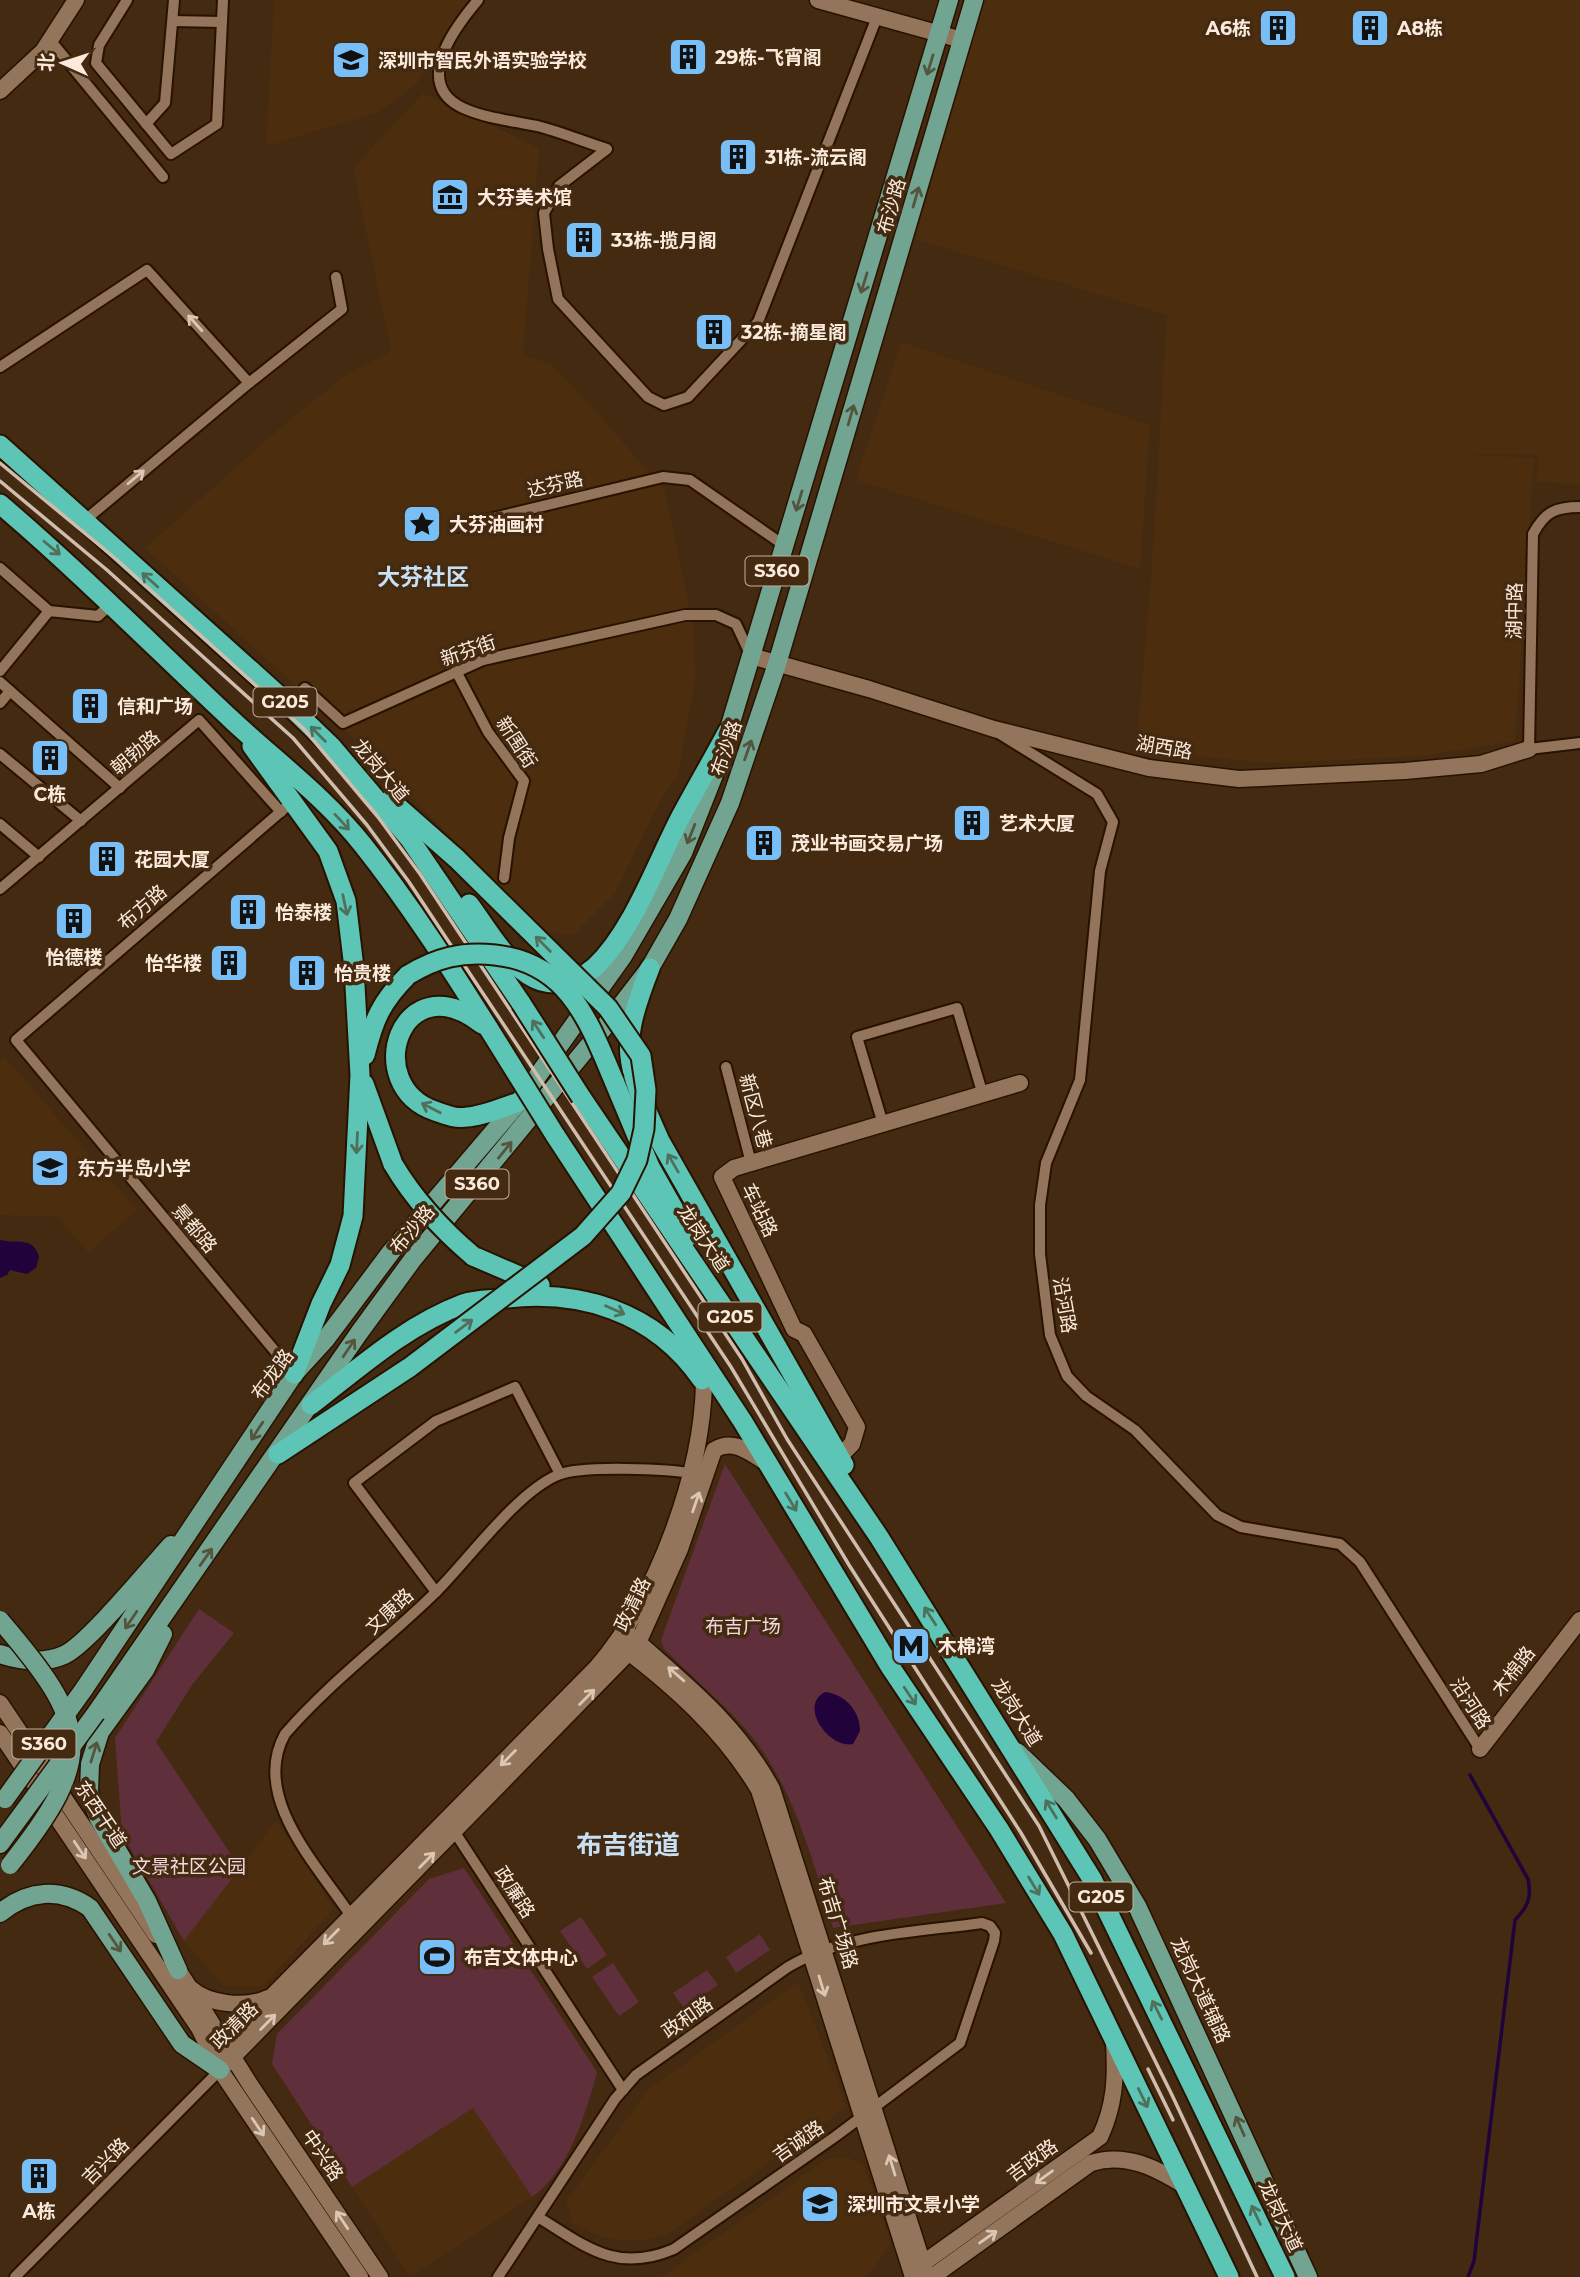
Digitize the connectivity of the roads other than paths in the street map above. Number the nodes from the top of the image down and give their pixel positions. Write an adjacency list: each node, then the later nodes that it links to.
1 (76, 0): 13 (street)
2 (127, 0): 16 (street)
3 (174, 0): 10 (street)
4 (223, 0): 11 (street)
5 (478, 0): 9 (street)
6 (818, 0): 9 (street)
7 (949, 0): 12 (main road, 布沙路 / S360)
8 (974, 0): 14 (main road, 布沙路 / S360)
9 (877, 17): 12 (street)
10 (173, 21): 11 (street); 16 (street)
11 (222, 22): 16 (street)
12 (939, 34): 14 (street); 26 (main road, 布沙路 / S360, one-way to 26)
13 (50, 40): 15 (street); 17 (street)
14 (962, 40): 31 (main road, 布沙路 / S360, one-way to 14)
15 (0, 92)
16 (146, 124)
17 (163, 177)
18 (336, 277): 20 (street)
19 (0, 367): 20 (street, one-way to 19)
20 (249, 383): 24 (street, one-way to 20)
21 (0, 445): 24 (highway, 龙岗大道 / G205)
22 (0, 504): 28 (highway, G205, one-way to 28)
23 (1580, 508): 42 (street, 湖中路)
24 (84, 521): 37 (highway, 龙岗大道 / G205, one-way to 24)
25 (456, 527): 26 (street, 达芬路)
26 (785, 546): 30 (main road, 布沙路 / S360)
27 (0, 568): 29 (street)
28 (112, 603): 29 (street); 38 (highway, G205)
29 (49, 611): 32 (street)
30 (751, 656): 31 (street, 湖西路); 33 (street, 新芬街); 40 (main road, 布沙路 / S360)
31 (776, 664): 39 (street, 湖西路); 53 (main road, 布沙路 / S360, one-way to 31)
32 (0, 671)
33 (456, 671): 37 (street, 新芬街); 51 (street, 新围街)
34 (0, 681): 35 (street)
35 (10, 691): 36 (street); 45 (street)
36 (0, 703)
37 (290, 706): 44 (highway, 龙岗大道 / G205, one-way to 37)
38 (235, 723): 46 (highway); 54 (highway, G205, one-way to 54)
39 (994, 729): 42 (street, 湖西路); 84 (street, 沿河路)
40 (728, 732): 49 (highway); 60 (main road, 布沙路 / S360, one-way to 60)
41 (1580, 743): 42 (street, 湖西路)
42 (1529, 749)
43 (0, 754): 47 (street)
44 (339, 755): 49 (highway, 龙岗大道 / G205); 68 (highway, one-way to 44, bridge)
45 (120, 788): 46 (street, 朝勃路); 47 (street, 朝勃路)
46 (287, 807): 55 (street, 布方路); 57 (highway, one-way to 57)
47 (81, 821): 50 (street, 朝勃路)
48 (0, 824): 50 (street)
49 (409, 838): 74 (highway, 龙岗大道 / G205, one-way to 49, bridge)
50 (39, 857): 52 (street, 朝勃路)
51 (504, 878)
52 (0, 889)
53 (650, 968): 66 (main road, 布沙路 / S360, one-way to 53); 69 (highway, one-way to 53)
54 (489, 1029): 60 (highway, one-way to 54); 67 (highway, G205, bridge)
55 (16, 1040): 64 (street, 景都路)
56 (726, 1067): 62 (street, 新区八巷)
57 (360, 1075): 63 (highway, bridge); 64 (highway, one-way to 64); 69 (highway, bridge)
58 (1020, 1083): 59 (street, 车站路)
59 (983, 1095): 61 (street, 车站路); 61 (street)
60 (519, 1102): 64 (main road, 布龙路 / S360)
61 (883, 1124): 62 (street, 车站路)
62 (751, 1163): 69 (street, 车站路)
63 (574, 1297): 65 (highway, one-way to 65); 66 (highway)
64 (294, 1374): 73 (main road, 布龙路 / S360, one-way to 73)
65 (704, 1383): 67 (highway); 72 (street, 政清路)
66 (311, 1405): 68 (main road, S360)
67 (743, 1422): 70 (highway, G205)
68 (278, 1454): 75 (main road, S360, one-way to 68)
69 (839, 1457): 74 (highway)
70 (768, 1463): 72 (street, 政清路); 96 (highway, G205, one-way to 96)
71 (560, 1474): 72 (street, 文康路); 76 (street, 文康路); 76 (street)
72 (699, 1475): 79 (street, 政清路)
73 (210, 1504): 80 (main road); 85 (main road, 布龙路 / S360, one-way to 85, bridge)
74 (879, 1537): 83 (highway, 龙岗大道 / G205, one-way to 74)
75 (189, 1581): 87 (main road, S360, bridge); 93 (main road, one-way to 75)
76 (436, 1592): 90 (street, 文康路)
77 (0, 1620): 88 (main road, bridge)
78 (1580, 1620): 84 (street, 木棉路)
79 (628, 1643): 86 (street, 政清路); 92 (street, 布吉广场路)
80 (0, 1654)
81 (0, 1703): 93 (street, 东西干道)
82 (0, 1732): 98 (street, 东西干道, one-way to 98)
83 (1013, 1748): 109 (highway, 龙岗大道 / G205, one-way to 83); 110 (main road, 龙岗大道辅路, one-way to 83)
84 (1480, 1749)
85 (2, 1802)
86 (451, 1826): 90 (street, 政清路); 97 (street, 政清路, one-way to 86); 99 (street, 政廉路)
87 (0, 1844)
88 (5, 1870)
89 (0, 1913): 98 (main road, one-way to 98)
90 (351, 1916): 95 (street, 政清路, one-way to 95)
91 (990, 1926): 92 (street, 政和路); 100 (street, 吉诚路)
92 (818, 1952): 99 (street, 政和路); 100 (street, 布吉广场路)
93 (178, 1970): 94 (street, 东西干道)
94 (188, 1986): 95 (street); 97 (street, 东西干道)
95 (274, 1995): 97 (street, 政清路)
96 (1114, 2036): 101 (highway, G205, one-way to 101); 103 (street, 吉政路, one-way to 103)
97 (229, 2050): 98 (street, 政清路); 106 (street, 中兴路, one-way to 97)
98 (220, 2070): 104 (street, 吉兴路); 105 (street, 中兴路, one-way to 105)
99 (623, 2090): 102 (street, 政和路)
100 (868, 2112): 102 (street, 吉诚路); 103 (street, 布吉广场路)
101 (1185, 2186): 103 (street, 吉政路, one-way to 101); 108 (highway, G205)
102 (538, 2217): 107 (street, 政和路)
103 (918, 2274)
104 (15, 2277)
105 (360, 2277)
106 (380, 2277)
107 (498, 2277)
108 (1229, 2277)
109 (1285, 2277)
110 (1308, 2277)

